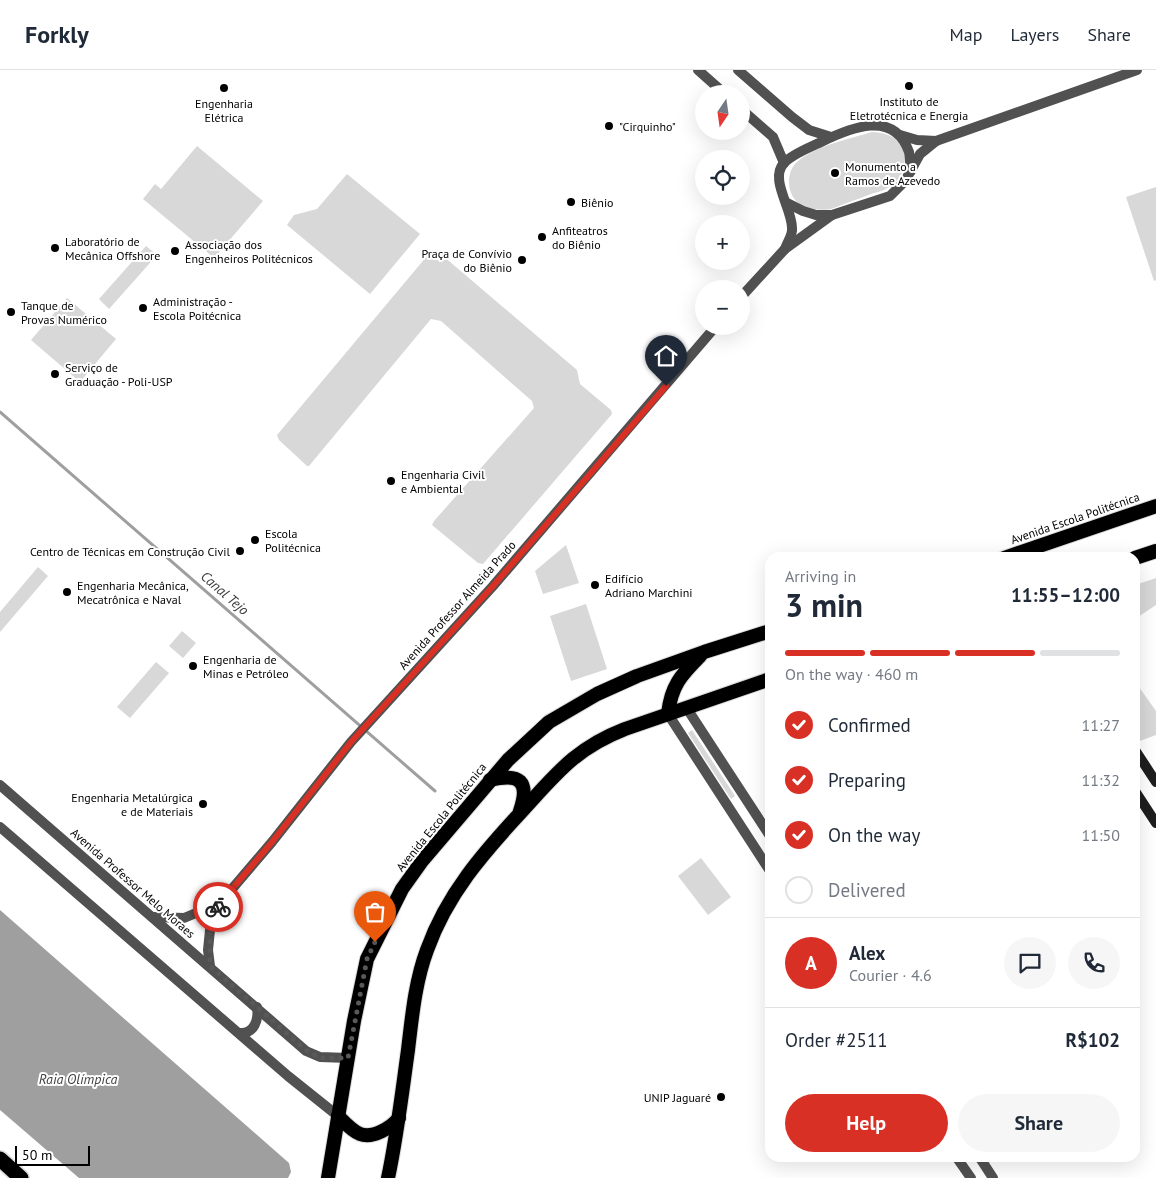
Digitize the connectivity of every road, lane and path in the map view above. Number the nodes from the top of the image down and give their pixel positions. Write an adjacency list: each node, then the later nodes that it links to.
1 (698, 70): 4 (street)
2 (738, 70): 7 (street)
3 (1137, 70): 8 (street)
4 (715, 85)
5 (750, 117): 9 (street)
6 (900, 135): 7 (street); 8 (street); 10 (street)
7 (831, 138): 9 (street)
8 (936, 141): 10 (street)
9 (784, 163): 11 (street)
10 (911, 171): 12 (street)
11 (787, 203): 12 (street); 13 (street)
12 (832, 215): 13 (street)
13 (784, 249): 14 (street)
14 (750, 287)
15 (708, 335): 37 (street, Avenida Professor Almeida Prado)
16 (1156, 506): 18 (highway, Avenida Escola Politécnica)
17 (1156, 550): 19 (highway)
18 (1022, 552)
19 (1140, 556)
20 (765, 633): 21 (highway, Avenida Escola Politécnica)
21 (704, 652): 24 (highway); 26 (highway, Avenida Escola Politécnica)
22 (765, 681): 23 (highway)
23 (686, 707): 24 (highway); 31 (street)
24 (668, 714): 30 (highway); 34 (street)
25 (1140, 758): 27 (main road)
26 (490, 780): 30 (highway); 42 (highway, Avenida Escola Politécnica)
27 (1156, 782)
28 (0, 785): 38 (street, Avenida Professor Melo Moraes)
29 (1140, 798): 32 (main road)
30 (519, 814): 44 (highway)
31 (757, 817): 34 (street); 35 (street)
32 (1155, 820)
33 (0, 827): 41 (street)
34 (742, 828): 36 (street)
35 (765, 829)
36 (765, 863)
37 (220, 903): 38 (street, Avenida Professor Almeida Prado); 39 (street, Avenida Professor Almeida Prado)
38 (154, 918): 39 (street, Avenida Professor Melo Moraes)
39 (210, 966): 40 (street, Avenida Professor Melo Moraes)
40 (257, 1007): 41 (street); 42 (street, Avenida Professor Melo Moraes)
41 (240, 1033): 43 (street)
42 (348, 1058): 43 (highway, Avenida Escola Politécnica)
43 (338, 1116): 44 (highway); 50 (highway, Avenida Escola Politécnica)
44 (399, 1118): 51 (highway)
45 (0, 1159): 49 (highway)
46 (960, 1162): 52 (street)
47 (983, 1162): 48 (street)
48 (987, 1168): 52 (street); 53 (street)
49 (21, 1178)
50 (328, 1178)
51 (388, 1178)
52 (970, 1178)
53 (994, 1178)

